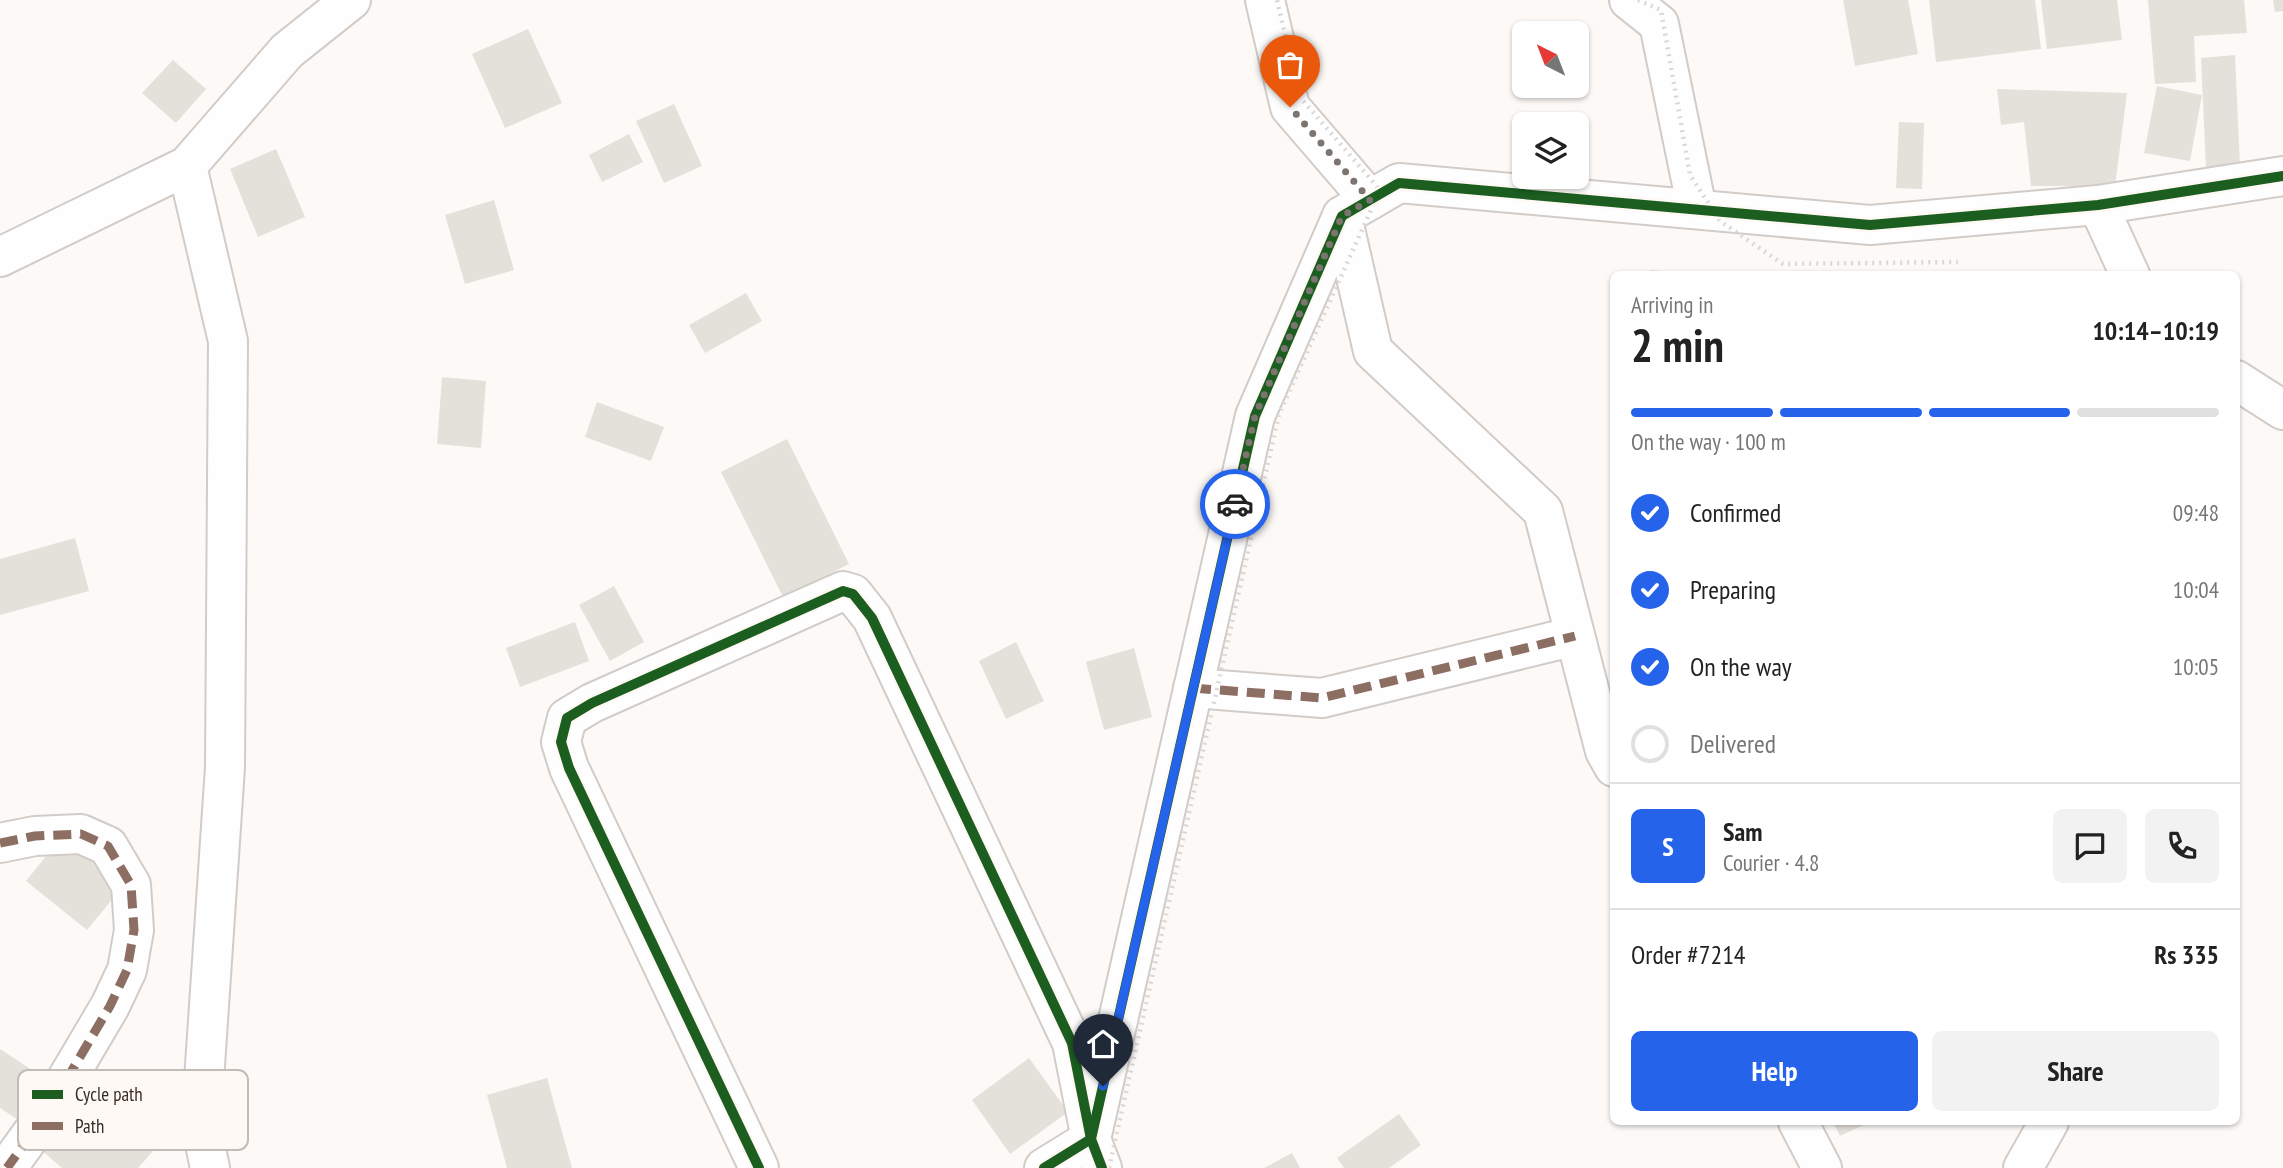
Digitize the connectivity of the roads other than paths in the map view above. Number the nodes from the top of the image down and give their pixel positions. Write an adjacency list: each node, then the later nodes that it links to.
1 (351, 0): 4 (street)
2 (1265, 0): 7 (street)
3 (1629, 0): 8 (street)
4 (187, 166): 9 (street); 18 (street)
5 (2283, 176): 6 (street)
6 (2098, 205): 8 (street); 10 (street)
7 (1356, 208): 8 (street); 13 (street); 14 (street)
8 (1697, 209)
9 (0, 257)
10 (2128, 271)
11 (2240, 383): 12 (street)
12 (2283, 410)
13 (1575, 635): 14 (street); 15 (street)
14 (1193, 688): 23 (street)
15 (1610, 760)
16 (0, 843): 17 (street)
17 (72, 1070)
18 (205, 1070)
19 (1800, 1125): 28 (street)
20 (2047, 1125): 29 (street)
21 (20, 1150): 24 (street)
22 (206, 1150): 25 (street)
23 (1101, 1158): 26 (street); 27 (street)
24 (7, 1168)
25 (210, 1168)
26 (760, 1168)
27 (1044, 1168)
28 (1822, 1168)
29 (2023, 1168)

